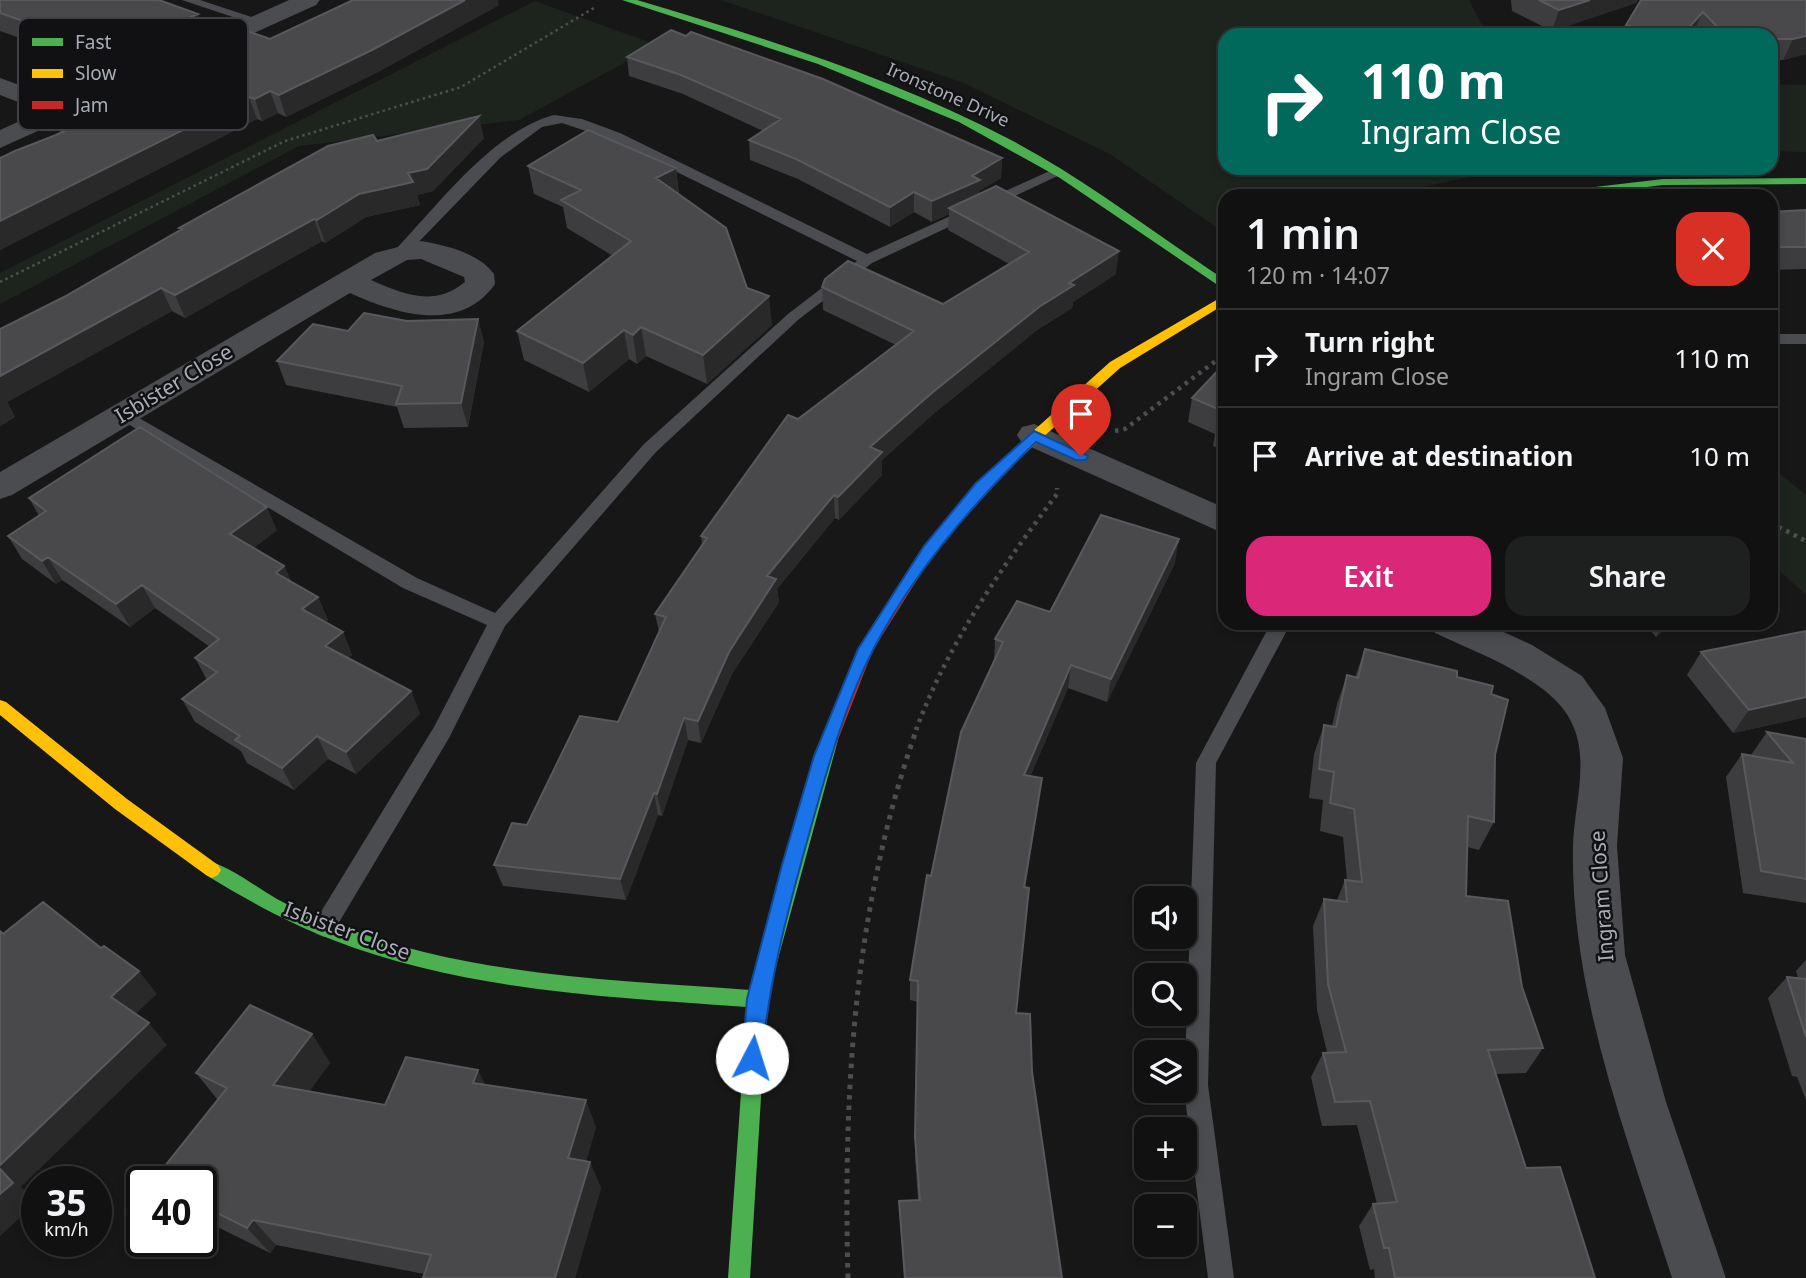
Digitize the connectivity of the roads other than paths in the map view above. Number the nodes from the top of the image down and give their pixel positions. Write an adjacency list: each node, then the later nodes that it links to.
1 (188, 0): 5 (lane)
2 (309, 0): 6 (street)
3 (627, 0): 12 (street, Ironstone Drive)
4 (248, 18): 6 (lane)
5 (248, 18)
6 (261, 22): 7 (street)
7 (248, 28)
8 (0, 86): 9 (street)
9 (18, 93)
10 (22, 130): 11 (street)
11 (0, 140)
12 (1059, 172): 16 (lane); 18 (street, Ironstone Drive)
13 (1806, 181): 14 (street)
14 (1604, 189)
15 (402, 251): 16 (lane); 17 (street, Isbister Close); 17 (street)
16 (867, 260): 26 (lane)
17 (349, 281): 22 (street, Isbister Close)
18 (1218, 281)
19 (1218, 303): 23 (street)
20 (1778, 339): 21 (lane)
21 (1806, 339)
22 (121, 415): 24 (street, Isbister Close); 26 (lane)
23 (1034, 435): 25 (street); 31 (street)
24 (0, 487)
25 (1218, 519)
26 (498, 622): 30 (lane)
27 (1276, 630): 33 (lane)
28 (1463, 630): 34 (street, Ingram Close)
29 (0, 706): 30 (street, Isbister Close)
30 (324, 928): 31 (street, Isbister Close)
31 (757, 999): 32 (street)
32 (740, 1278)
33 (1221, 1278)
34 (1699, 1278)

